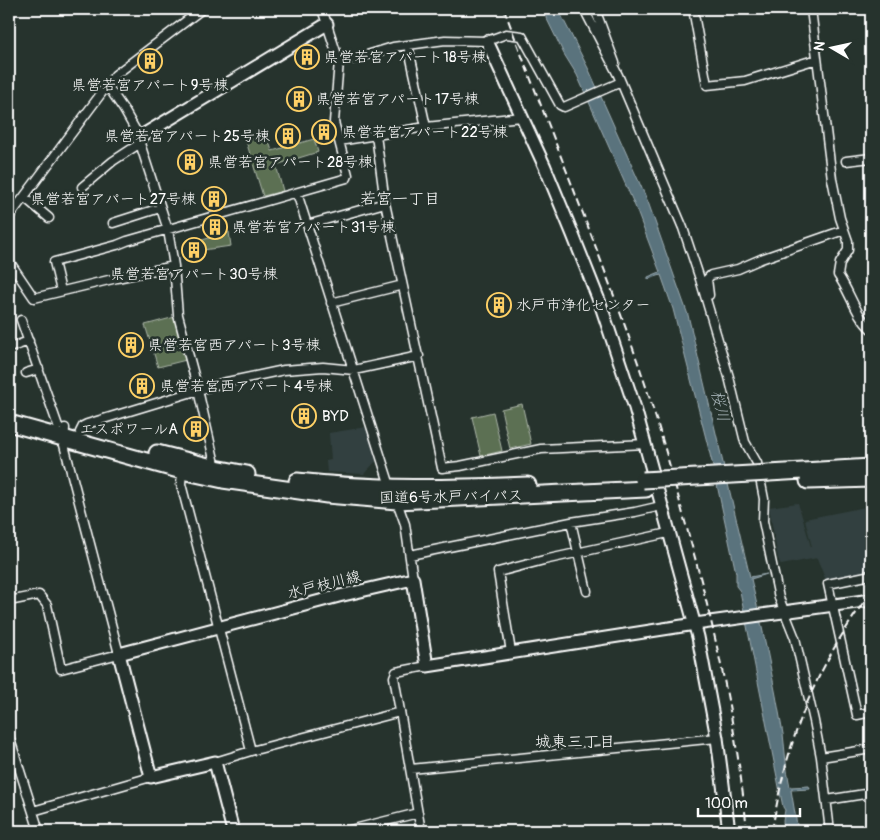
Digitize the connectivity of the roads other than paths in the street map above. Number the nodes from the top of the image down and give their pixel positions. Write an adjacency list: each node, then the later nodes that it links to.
1 (202, 9): 13 (street)
2 (322, 9): 7 (street)
3 (584, 9): 12 (street)
4 (595, 9): 12 (street)
5 (693, 9): 10 (street)
6 (811, 9): 10 (street)
7 (327, 24): 11 (street); 17 (main road)
8 (487, 41): 9 (street); 12 (street); 14 (main road)
9 (408, 45): 11 (street); 15 (street)
10 (817, 59): 31 (street)
11 (339, 61): 18 (street)
12 (618, 80): 37 (street)
13 (107, 85): 17 (street); 23 (street)
14 (522, 117): 15 (street); 51 (main road)
15 (426, 127): 16 (street)
16 (376, 135): 18 (street); 24 (street)
17 (138, 141): 21 (street); 25 (street)
18 (340, 141): 22 (street)
19 (871, 158): 20 (street)
20 (846, 161)
21 (82, 187)
22 (297, 193): 29 (street); 30 (street)
23 (24, 198): 26 (street); 27 (street)
24 (385, 203): 29 (street); 42 (street)
25 (160, 208): 28 (street); 30 (street)
26 (9, 218)
27 (49, 218)
28 (113, 223)
29 (306, 224): 36 (street)
30 (168, 230): 33 (street); 35 (street)
31 (844, 230): 37 (street); 39 (street)
32 (9, 261): 35 (street)
33 (174, 266): 35 (street); 46 (street)
34 (399, 286): 36 (street)
35 (61, 291)
36 (331, 303): 44 (street)
37 (708, 307): 69 (street)
38 (21, 320): 40 (street)
39 (871, 329)
40 (29, 341): 41 (street); 43 (street)
41 (10, 348)
42 (419, 356): 44 (street); 51 (street)
43 (39, 369): 45 (street); 49 (street)
44 (354, 370): 46 (street); 57 (street)
45 (26, 373)
46 (198, 390): 50 (street); 53 (street)
47 (9, 412): 49 (highway, 国道6号水戸バイパス)
48 (9, 423): 49 (highway, 国道6号水戸バイパス)
49 (62, 431): 50 (highway, 国道6号水戸バイパス); 54 (highway, 国道6号水戸バイパス); 73 (street)
50 (80, 432): 53 (highway, 国道6号水戸バイパス)
51 (646, 444): 58 (main road)
52 (871, 467): 55 (highway, 国道6号水戸バイパス)
53 (216, 468): 57 (highway, 国道6号水戸バイパス)
54 (182, 471): 57 (highway, 国道6号水戸バイパス); 71 (street)
55 (770, 478): 56 (highway, 国道6号水戸バイパス); 57 (highway, 国道6号水戸バイパス)
56 (871, 479)
57 (394, 494): 62 (street)
58 (661, 506): 59 (street); 60 (main road)
59 (571, 522): 61 (street); 62 (street)
60 (668, 533): 61 (street); 70 (main road)
61 (578, 552): 65 (street); 72 (street)
62 (410, 555): 64 (street)
63 (871, 575): 68 (street)
64 (413, 578): 71 (main road, 水戸枝川線); 74 (main road)
65 (587, 591)
66 (871, 600): 68 (main road)
67 (9, 601): 73 (street)
68 (832, 606): 69 (main road); 76 (street)
69 (782, 613): 70 (main road); 81 (street)
70 (695, 624): 72 (main road); 78 (main road)
71 (218, 628): 73 (main road, 水戸枝川線); 80 (street)
72 (512, 652): 74 (main road)
73 (119, 654): 84 (main road)
74 (427, 666): 75 (street)
75 (400, 712): 80 (street); 83 (street)
76 (871, 712)
77 (9, 736): 87 (street)
78 (718, 738): 83 (street); 93 (main road)
79 (871, 749): 81 (street)
80 (250, 751): 82 (street)
81 (821, 757): 86 (street)
82 (215, 762): 84 (main road); 90 (main road)
83 (411, 769): 88 (street)
84 (151, 777): 87 (street)
85 (871, 793): 86 (street)
86 (827, 800): 94 (street)
87 (33, 811): 89 (street)
88 (418, 813): 91 (street); 92 (street)
89 (39, 831)
90 (233, 831)
91 (346, 831)
92 (421, 831)
93 (729, 831)
94 (830, 831)

